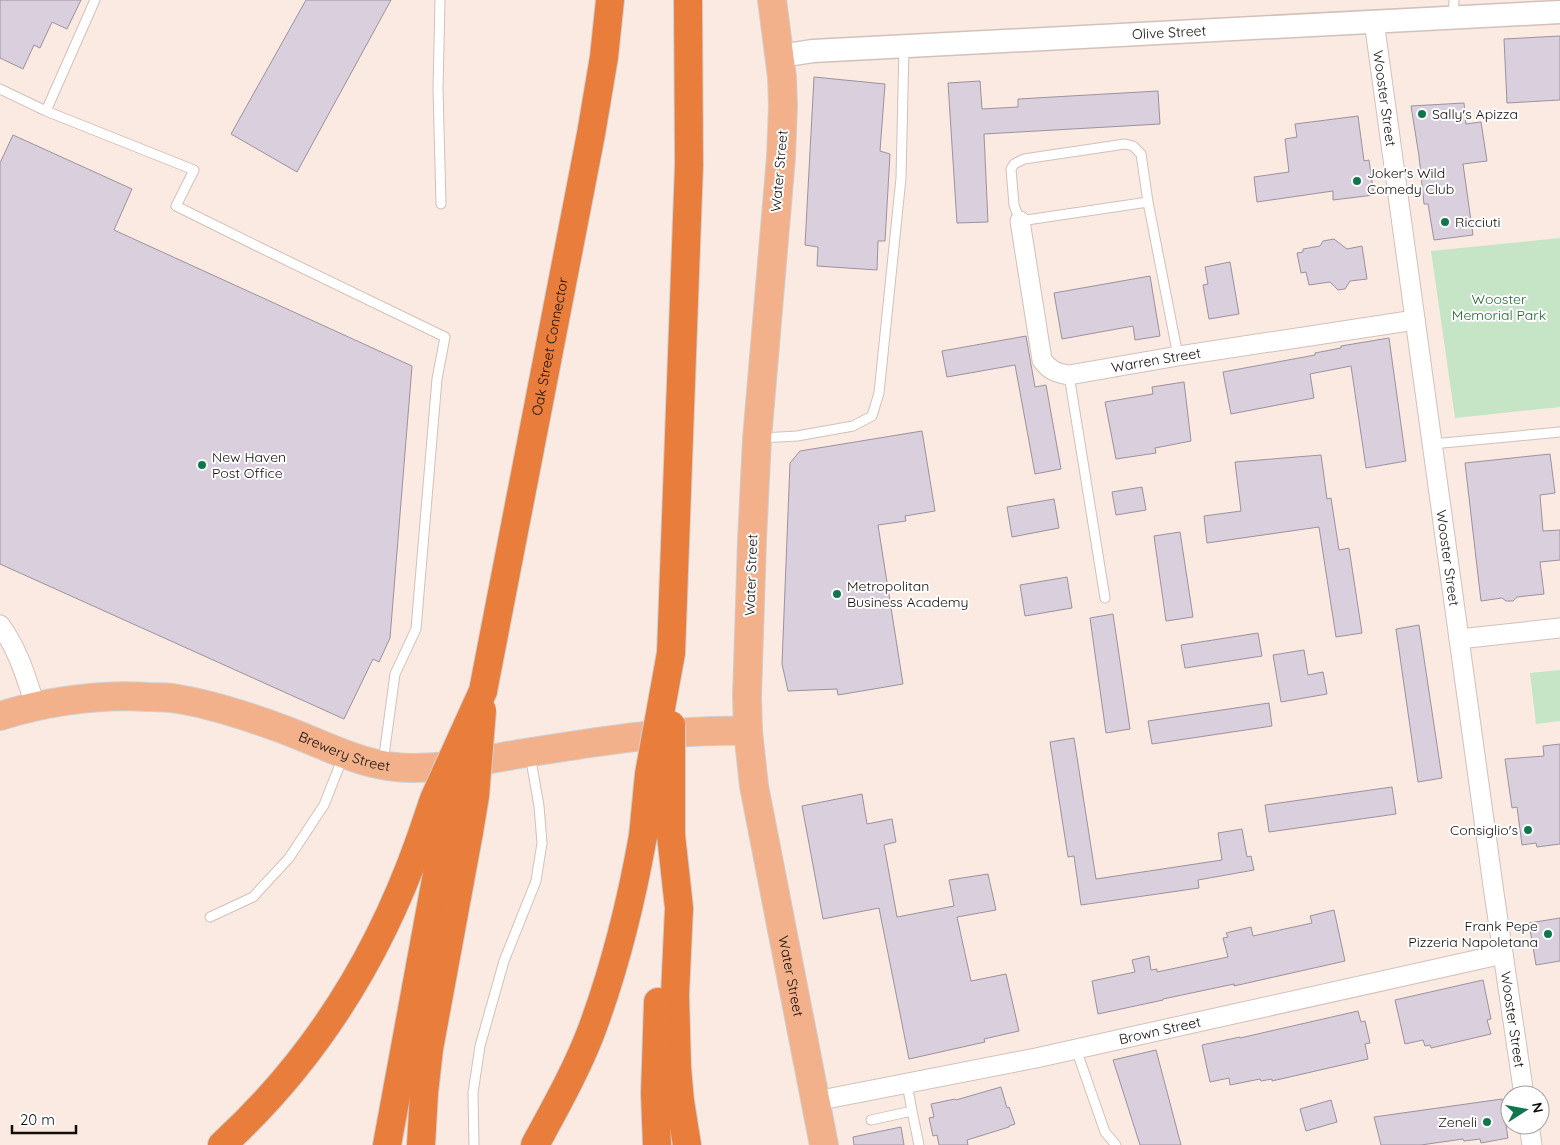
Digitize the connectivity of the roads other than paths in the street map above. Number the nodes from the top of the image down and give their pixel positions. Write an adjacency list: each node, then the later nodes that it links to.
1 (95, 0): 12 (lane)
2 (440, 0): 14 (lane)
3 (610, 0): 27 (highway, Oak Street Connector)
4 (688, 0): 26 (highway)
5 (772, 0): 10 (main road, Water Street)
6 (1454, 8): 7 (street, Olive Street); 8 (street, Olive Street)
7 (1560, 12)
8 (1374, 21): 9 (street, Olive Street); 16 (street, Wooster Street)
9 (904, 46): 10 (street, Olive Street); 20 (lane)
10 (780, 56): 20 (main road, Water Street)
11 (0, 89): 12 (lane)
12 (46, 111): 33 (lane)
13 (1148, 202): 15 (lane); 15 (lane); 17 (lane)
14 (442, 204)
15 (1020, 221): 18 (street, Warren Street)
16 (1414, 320): 17 (street, Warren Street); 21 (street, Wooster Street)
17 (1178, 356): 18 (street, Warren Street)
18 (1070, 375): 22 (lane)
19 (1560, 432): 21 (lane)
20 (757, 439): 30 (main road, Water Street)
21 (1432, 444): 25 (street, Wooster Street)
22 (1105, 598)
23 (0, 625): 28 (street)
24 (1560, 628): 25 (street)
25 (1459, 639): 37 (street, Wooster Street)
26 (671, 653): 34 (highway, bridge); 48 (highway, bridge)
27 (483, 691): 35 (highway, bridge); 35 (highway, bridge)
28 (35, 705): 29 (main road, Brewery Street); 32 (main road, Brewery Street)
29 (0, 716)
30 (748, 731): 31 (main road, Brewery Street); 41 (main road, Water Street)
31 (530, 753): 33 (main road, Brewery Street); 47 (lane)
32 (344, 755): 33 (main road, Brewery Street); 36 (lane)
33 (382, 766)
34 (671, 835): 49 (highway); 50 (highway)
35 (445, 836): 44 (highway); 45 (highway); 46 (highway)
36 (210, 918)
37 (1503, 954): 38 (street, Brown Street); 40 (street, Wooster Street)
38 (1076, 1049): 39 (street, Brown Street); 53 (lane)
39 (907, 1084): 41 (street, Brown Street); 42 (lane)
40 (1523, 1085)
41 (816, 1101): 51 (main road, Water Street)
42 (912, 1112): 43 (lane); 52 (lane)
43 (871, 1120)
44 (222, 1145)
45 (387, 1145)
46 (421, 1145)
47 (474, 1145)
48 (535, 1145)
49 (658, 1145)
50 (687, 1145)
51 (824, 1145)
52 (919, 1145)
53 (1116, 1145)

